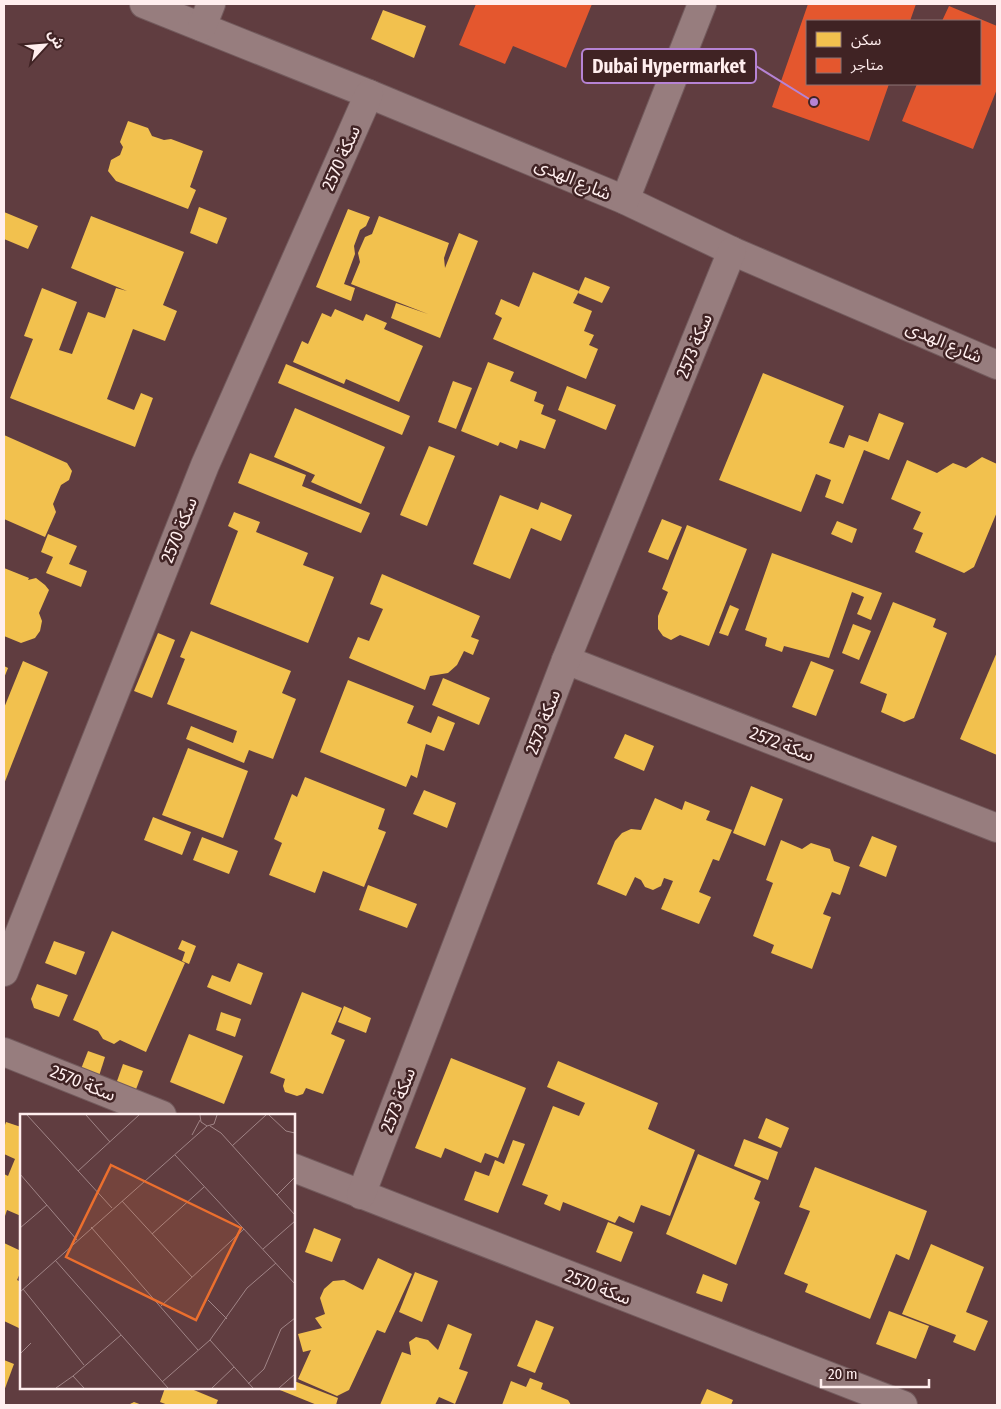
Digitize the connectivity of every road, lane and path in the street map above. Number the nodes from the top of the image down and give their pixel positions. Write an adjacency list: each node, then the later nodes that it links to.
1 (144, 4): 3 (street, شارع الهدى)
2 (702, 4): 5 (street)
3 (207, 15): 4 (street, شارع الهدى)
4 (369, 94): 5 (street, شارع الهدى); 10 (street, سكة 2570)
5 (624, 200): 6 (street, شارع الهدى)
6 (732, 251): 7 (street, شارع الهدى); 8 (street, سكة 2573)
7 (997, 365)
8 (566, 660): 9 (street, سكة 2572); 14 (street, سكة 2573)
9 (997, 828)
10 (4, 972)
11 (4, 1052): 12 (street, سكة 2570)
12 (159, 1114)
13 (295, 1168): 14 (street, سكة 2570)
14 (361, 1195): 15 (street, سكة 2570)
15 (903, 1405)

